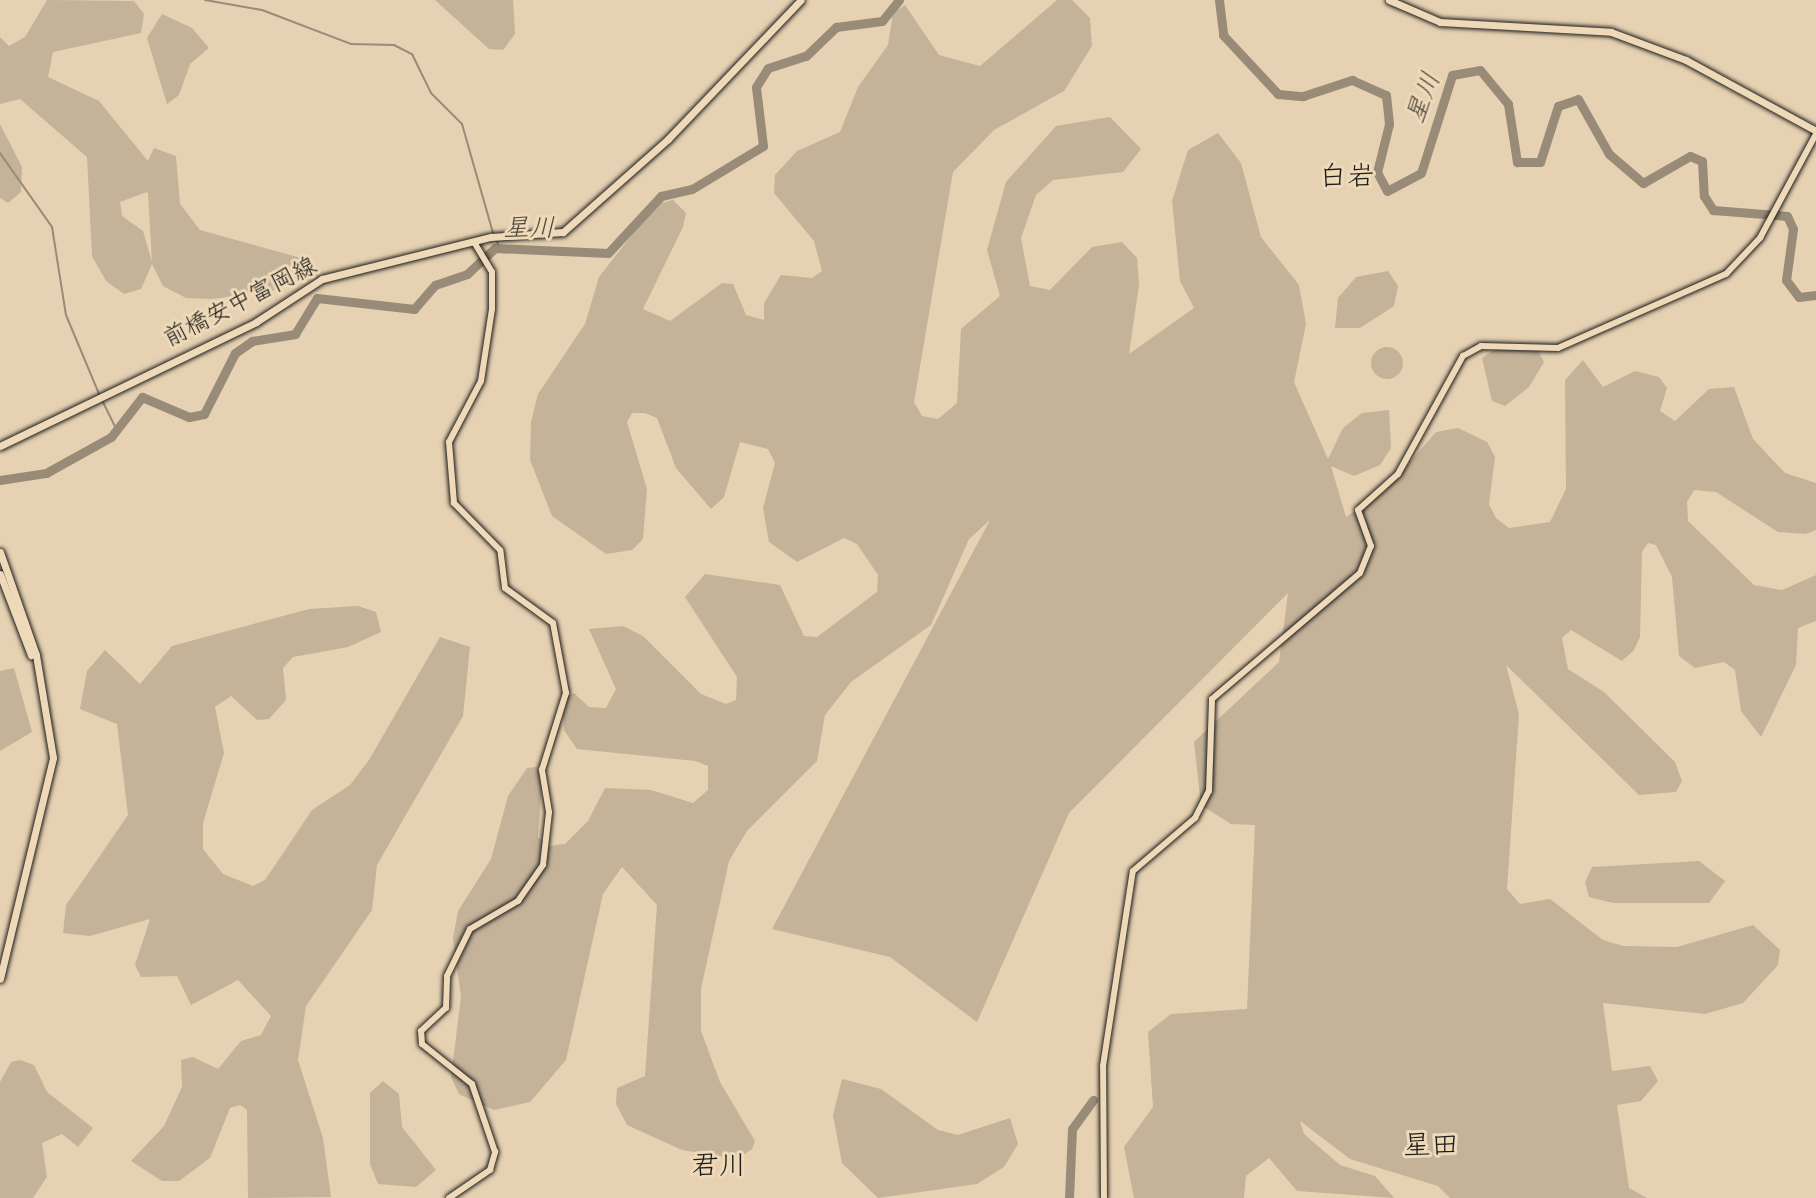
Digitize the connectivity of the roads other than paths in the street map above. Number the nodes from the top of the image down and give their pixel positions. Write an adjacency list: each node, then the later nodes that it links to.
1 (801, 0): 4 (main road, 前橋安中富岡線)
2 (1389, 0): 3 (main road)
3 (1816, 132): 11 (street)
4 (476, 246): 5 (main road, 前橋安中富岡線); 10 (street)
5 (0, 446)
6 (0, 552): 8 (main road)
7 (0, 574): 8 (main road)
8 (42, 683): 9 (main road)
9 (0, 979)
10 (449, 1198)
11 (1104, 1198)

